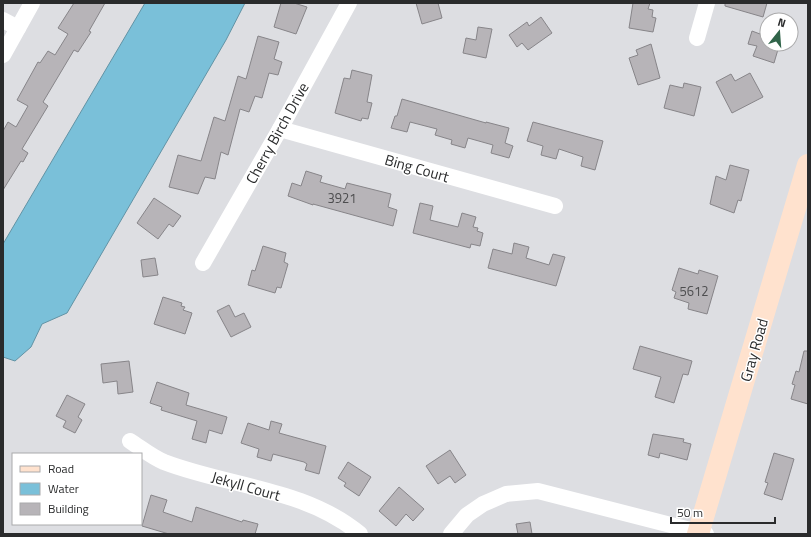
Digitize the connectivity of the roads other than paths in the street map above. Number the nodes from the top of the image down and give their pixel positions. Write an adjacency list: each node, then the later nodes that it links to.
1 (32, 3): 5 (street)
2 (349, 3): 8 (street, Cherry Birch Drive)
3 (707, 3): 6 (street)
4 (3, 20): 5 (street)
5 (18, 28): 7 (street)
6 (697, 38)
7 (3, 55)
8 (280, 129): 10 (street, Bing Court); 11 (street, Cherry Birch Drive)
9 (807, 171): 13 (street, Gray Road)
10 (555, 206)
11 (203, 263)
12 (130, 442): 14 (street, Jekyll Court)
13 (701, 533): 15 (street)
14 (360, 534)
15 (451, 534)

